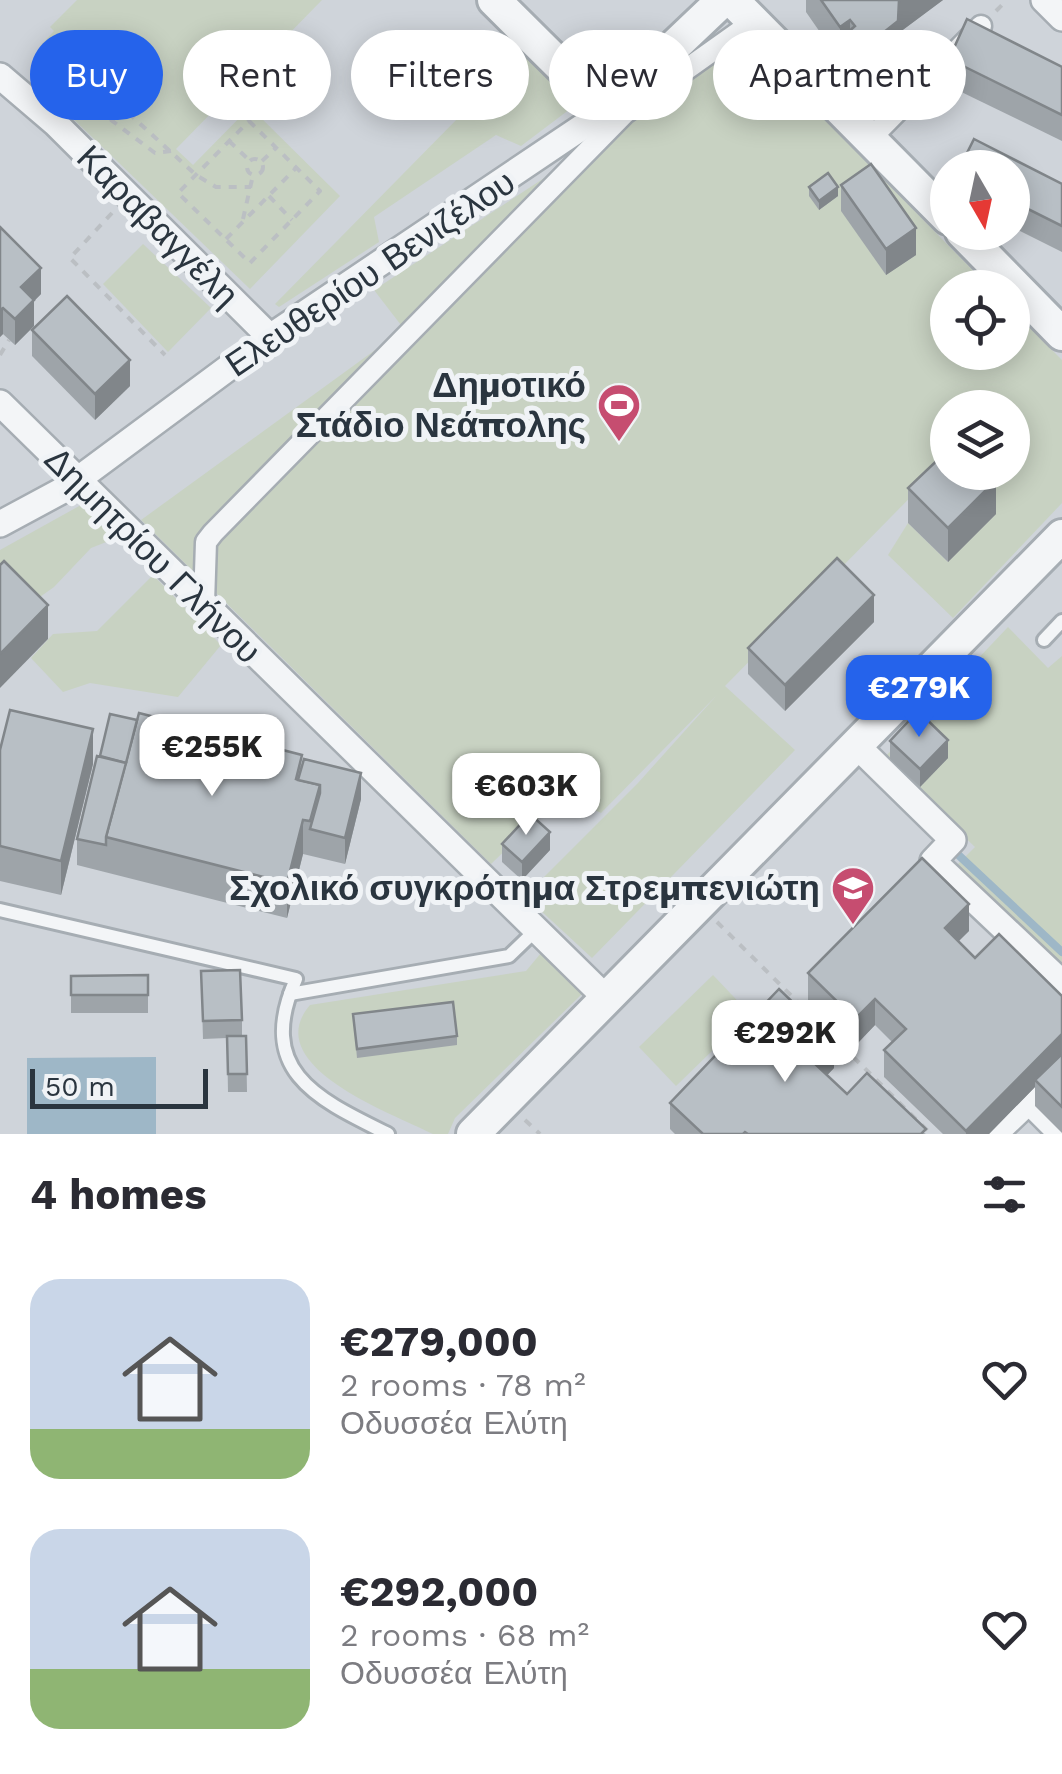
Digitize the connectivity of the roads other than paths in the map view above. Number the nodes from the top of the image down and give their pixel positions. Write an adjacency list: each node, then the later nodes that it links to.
1 (494, 0): 8 (street)
2 (723, 0): 7 (street, Ελευθερίου Βενιζέλου)
3 (1044, 0): 5 (street)
4 (743, 11): 11 (street); 20 (street)
5 (1062, 18)
6 (981, 26): 11 (street)
7 (691, 30)
8 (549, 54)
9 (0, 76): 15 (street, Καραβαγγέλη)
10 (591, 120): 15 (street, Ελευθερίου Βενιζέλου)
11 (870, 140): 12 (street)
12 (930, 200)
13 (980, 250): 14 (street)
14 (1062, 334)
15 (270, 337): 17 (street, Ελευθερίου Βενιζέλου)
16 (0, 403): 17 (street, Δημητρίου Γλήνου)
17 (78, 480): 18 (street, Ελευθερίου Βενιζέλου); 20 (street, Δημητρίου Γλήνου)
18 (0, 524)
19 (1062, 536): 23 (street)
20 (204, 603): 25 (street, Δημητρίου Γλήνου)
21 (1062, 620): 22 (lane)
22 (1044, 640)
23 (857, 746): 26 (street); 28 (street)
24 (0, 910): 27 (lane)
25 (537, 929): 27 (lane); 28 (street, Δημητρίου Γλήνου)
26 (1062, 983)
27 (290, 994): 31 (lane)
28 (608, 999): 32 (street)
29 (1062, 1073): 30 (street)
30 (1029, 1104): 33 (street); 34 (street)
31 (388, 1134)
32 (474, 1134)
33 (998, 1134)
34 (1058, 1134)

